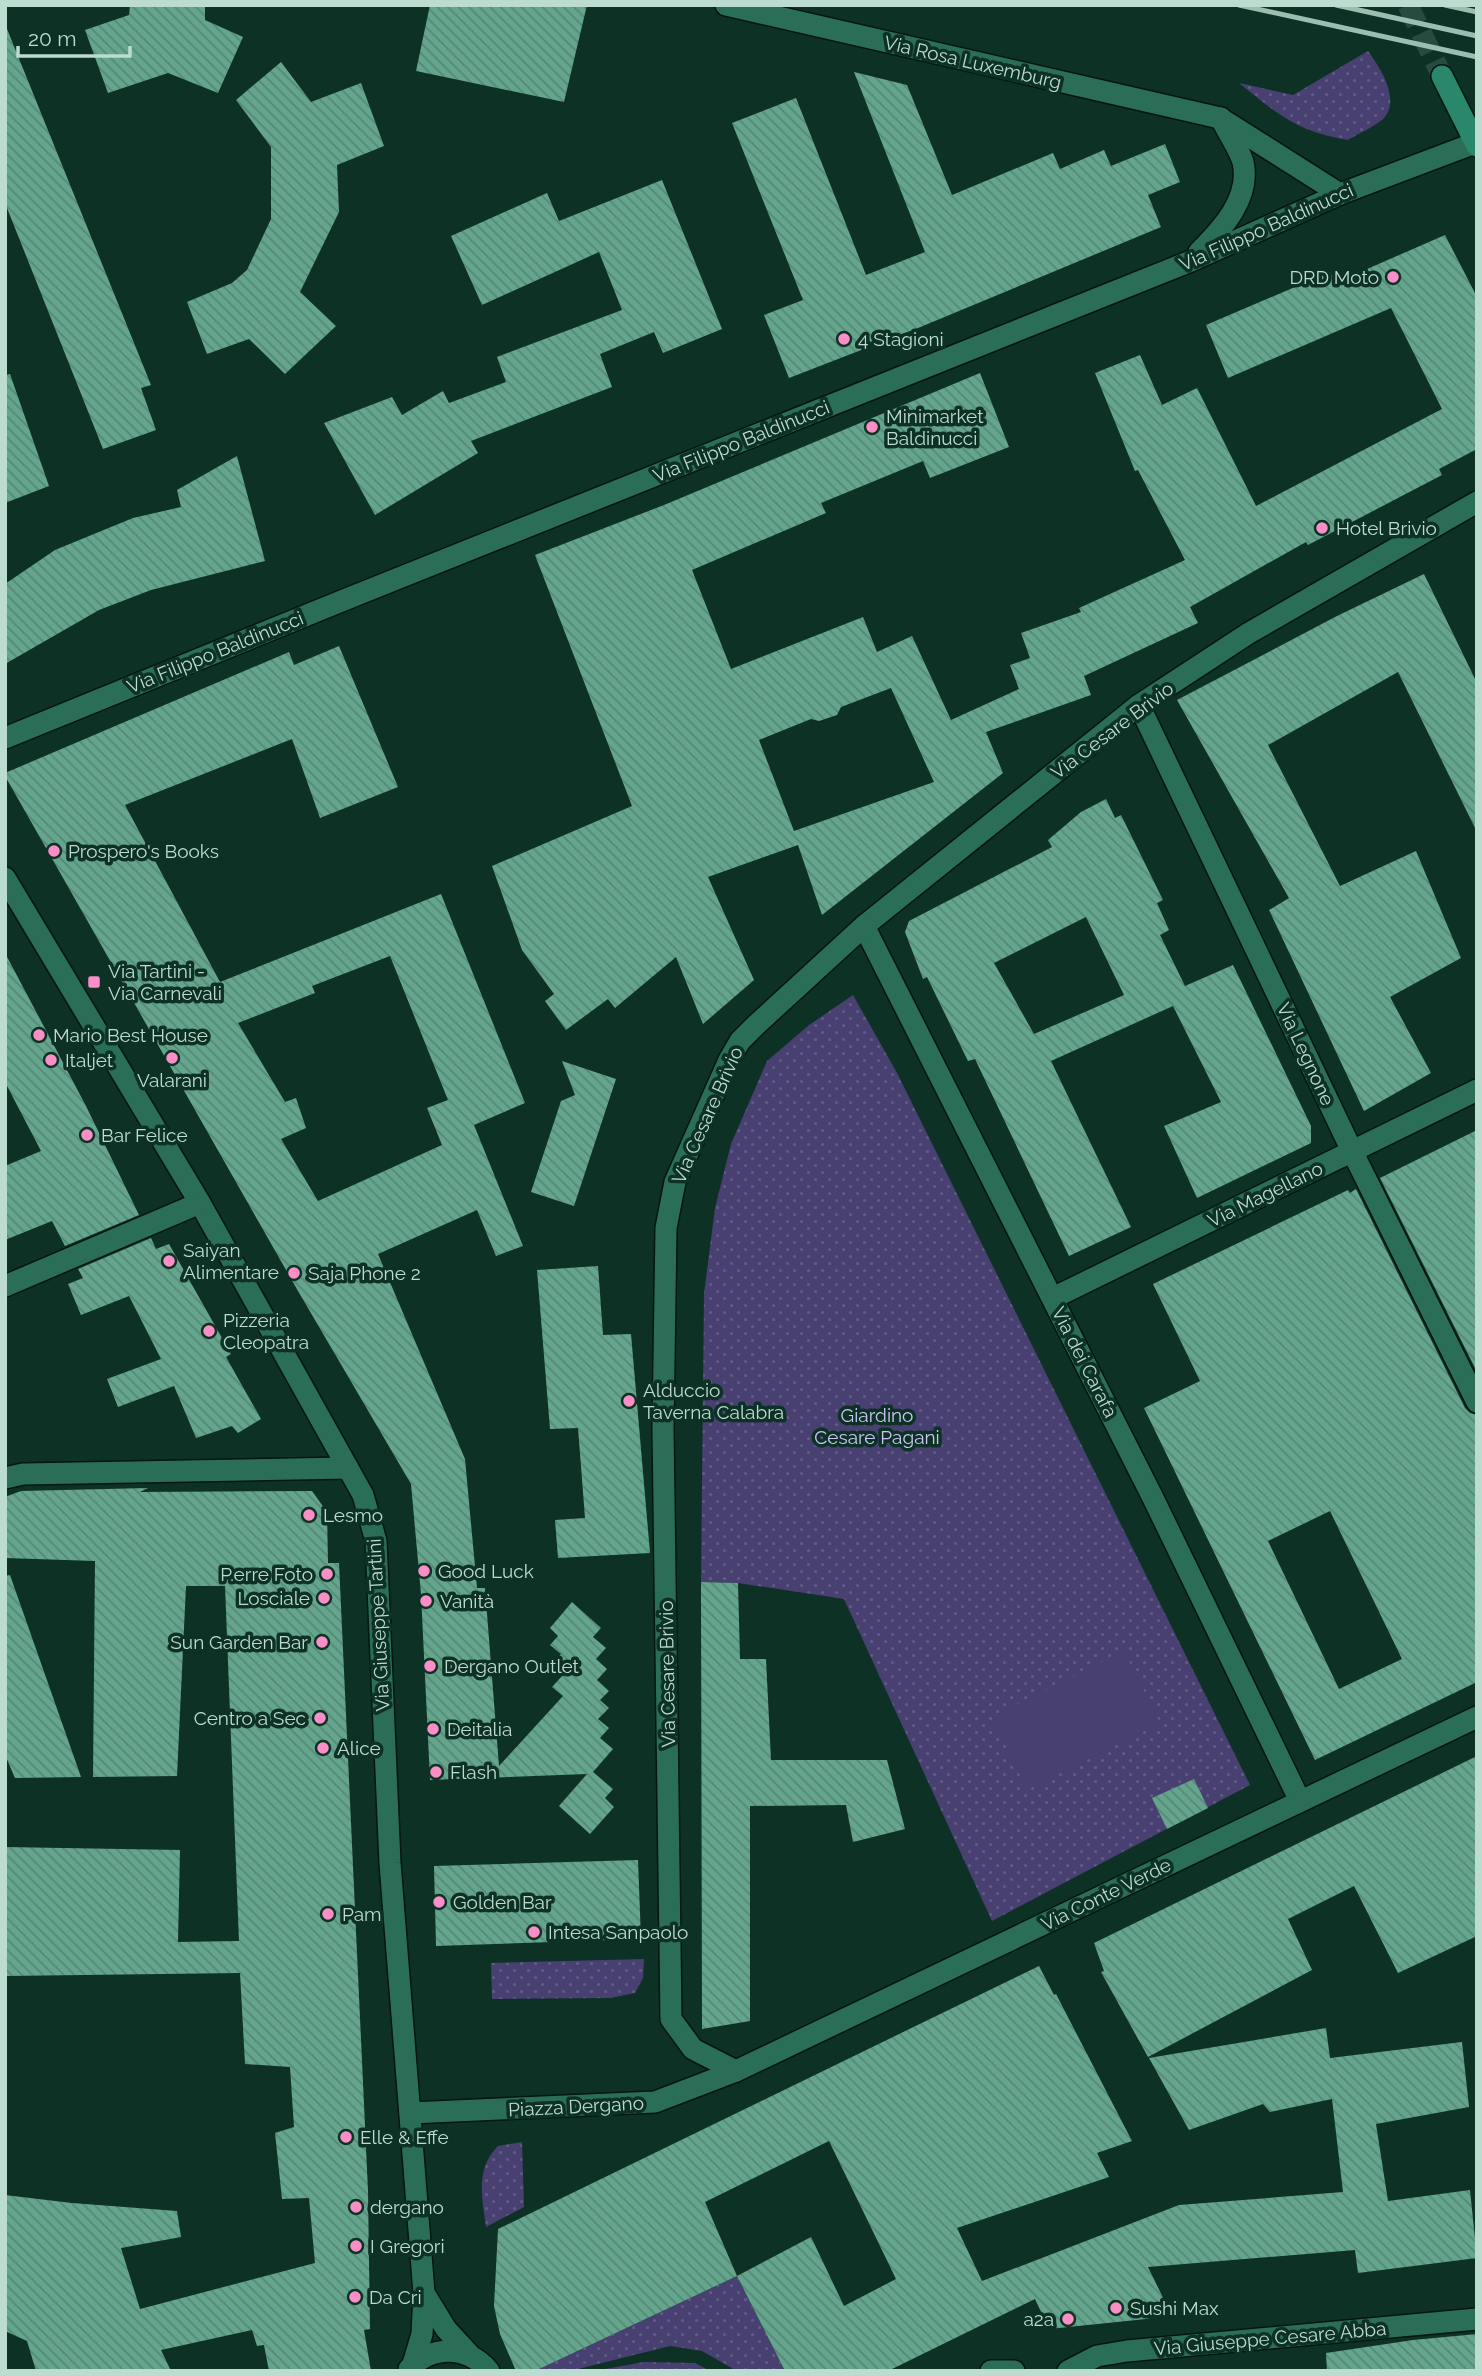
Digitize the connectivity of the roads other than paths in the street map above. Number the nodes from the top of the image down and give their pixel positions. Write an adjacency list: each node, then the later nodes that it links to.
1 (726, 5): 3 (street, Via Rosa Luxemburg)
2 (1441, 76): 4 (main road)
3 (1220, 118): 5 (street, Via Rosa Luxemburg); 6 (street)
4 (1476, 144): 5 (street, Via Filippo Baldinucci)
5 (1340, 194): 6 (street, Via Filippo Baldinucci)
6 (1191, 261): 9 (street, Via Filippo Baldinucci)
7 (1477, 502): 8 (street, Via Cesare Brivio)
8 (1139, 705): 11 (street, Via Cesare Brivio); 13 (street, Via Legnone)
9 (5, 738)
10 (5, 878): 14 (street, Via Giuseppe Tartini)
11 (864, 926): 16 (street, Via dei Carafa); 22 (street, Via Cesare Brivio)
12 (1477, 1090): 13 (street, Via Magellano)
13 (1352, 1151): 16 (street, Via Magellano); 17 (street, Via Legnone)
14 (200, 1203): 15 (street); 18 (street, Via Giuseppe Tartini)
15 (5, 1286)
16 (1053, 1298): 21 (street, Via dei Carafa)
17 (1477, 1402)
18 (348, 1468): 19 (street); 23 (street, Via Giuseppe Tartini)
19 (5, 1478)
20 (1477, 1717): 21 (street, Via Conte Verde)
21 (1300, 1801): 22 (street, Via Conte Verde)
22 (736, 2071): 23 (street, Piazza Dergano)
23 (410, 2113): 24 (street)
24 (424, 2293): 26 (street); 27 (street)
25 (1477, 2319): 31 (street, Via Giuseppe Cesare Abba)
26 (470, 2355): 27 (street); 28 (street)
27 (410, 2367)
28 (489, 2371)
29 (991, 2371): 30 (street)
30 (1014, 2371)
31 (1068, 2371)

